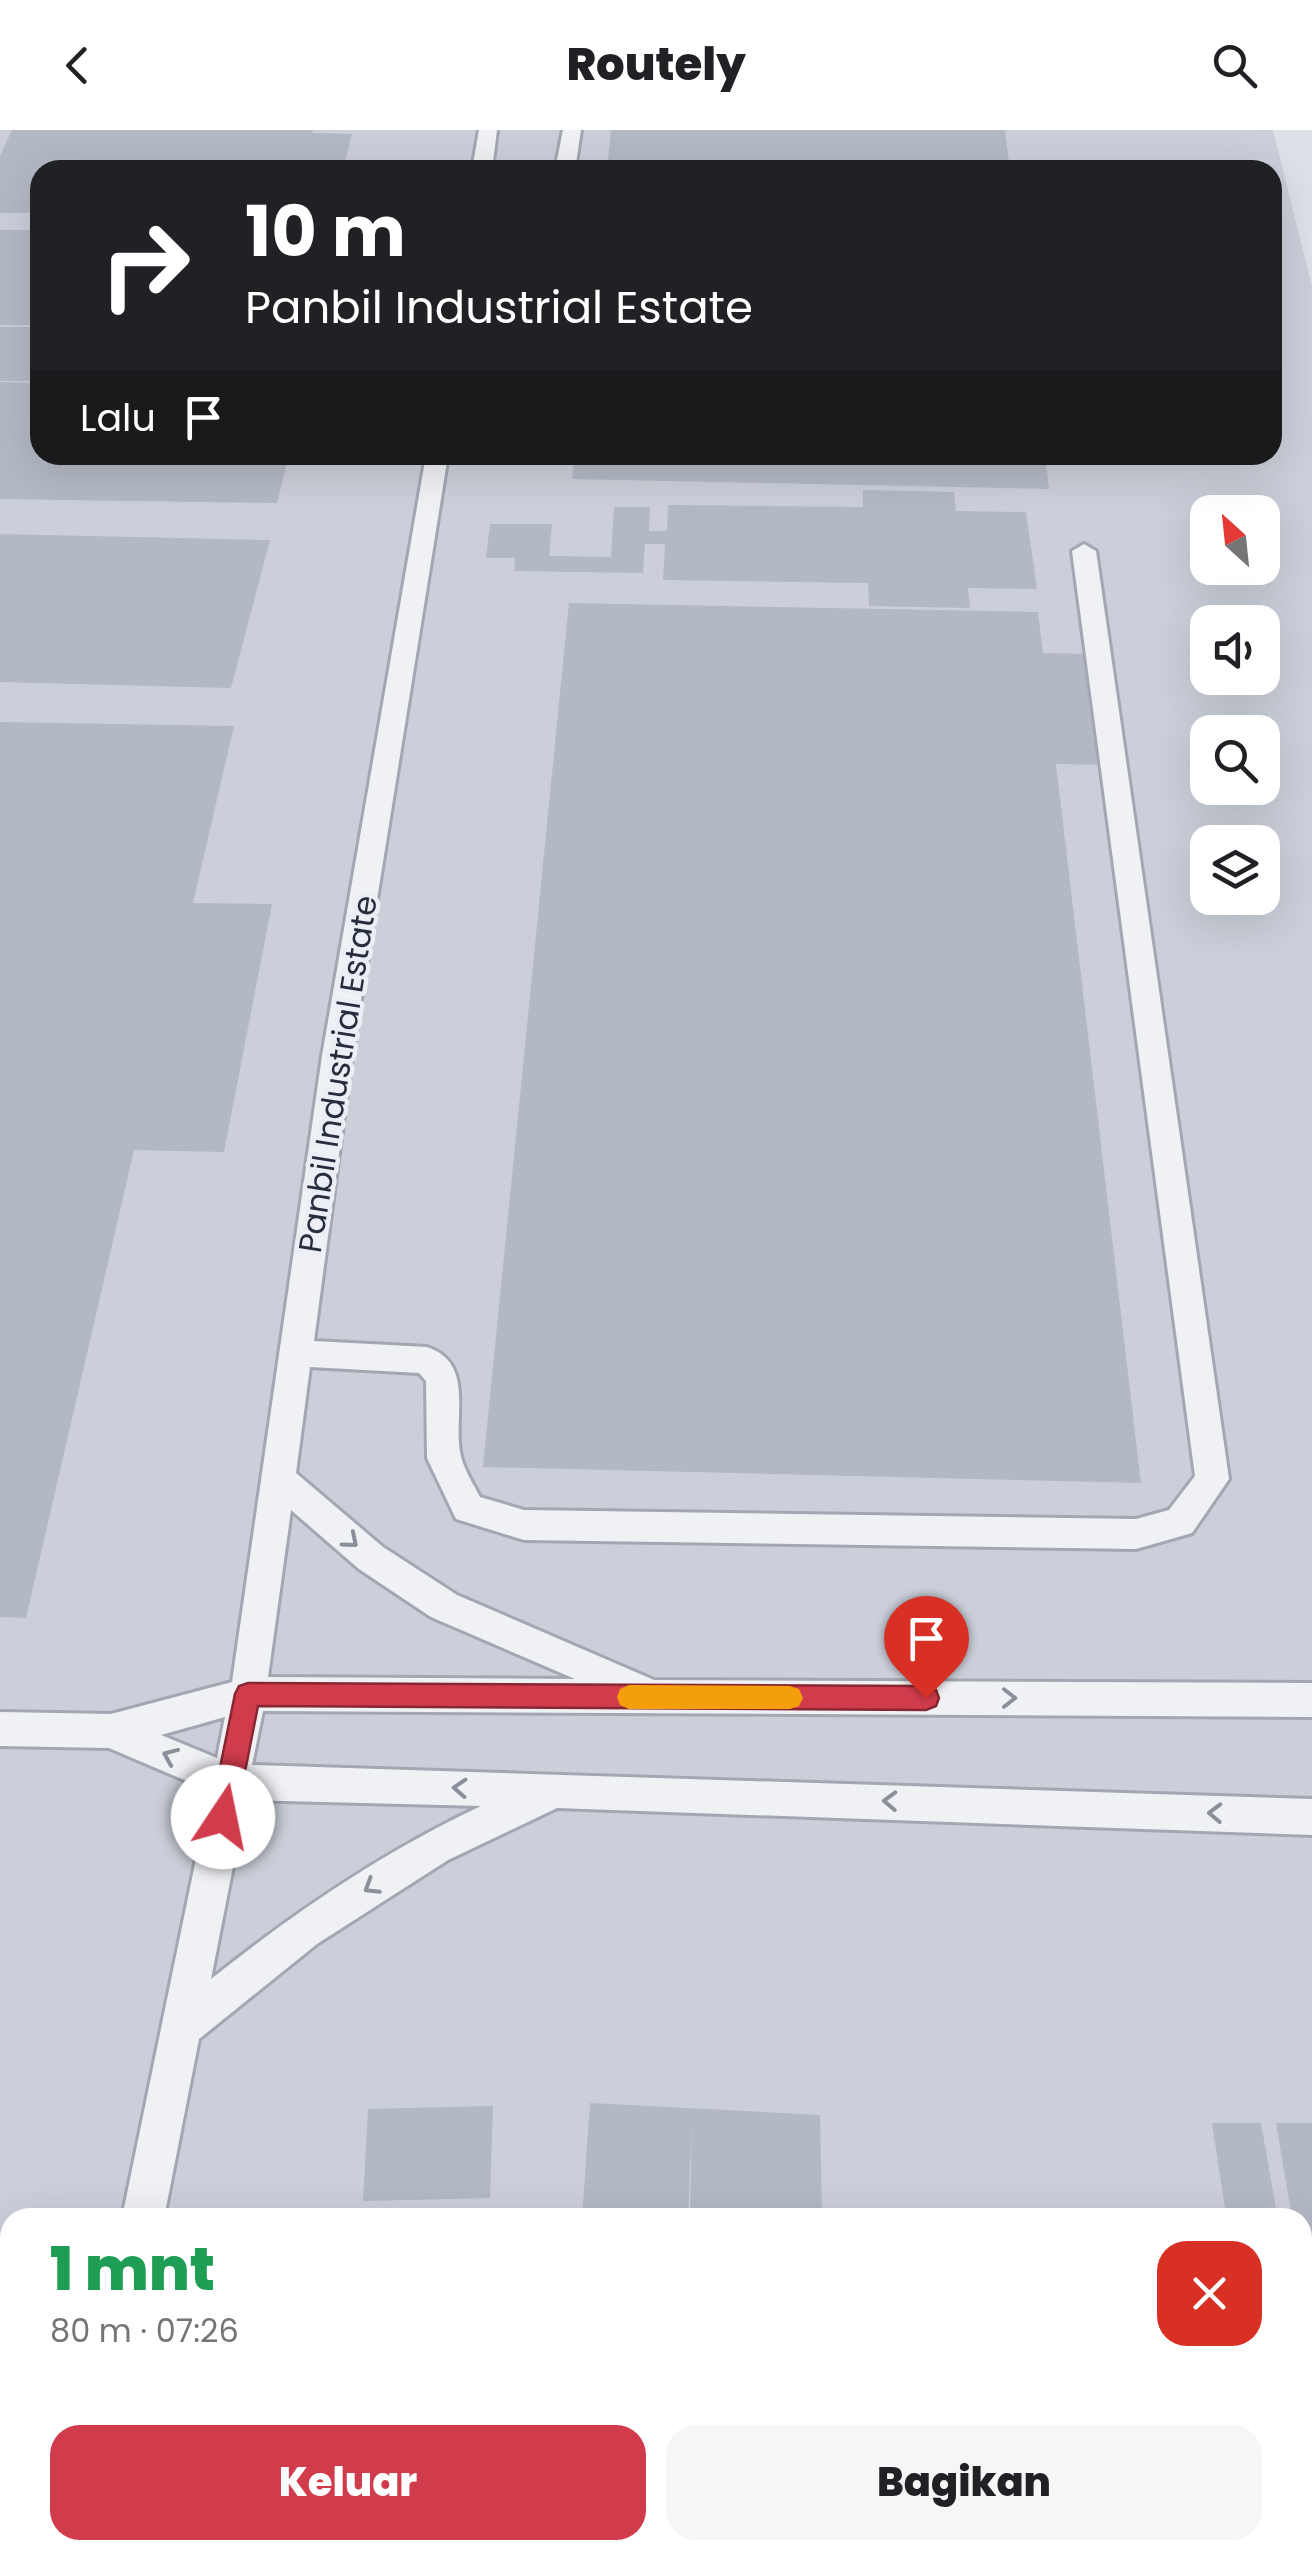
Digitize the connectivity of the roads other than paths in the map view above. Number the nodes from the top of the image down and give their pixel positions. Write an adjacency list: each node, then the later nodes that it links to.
1 (488, 130): 3 (lane)
2 (572, 130): 4 (lane)
3 (484, 160)
4 (567, 160)
5 (436, 465): 7 (lane, Panbil Industrial Estate)
6 (1084, 551): 7 (lane)
7 (296, 1353): 8 (lane, Panbil Industrial Estate)
8 (276, 1478): 9 (lane, Panbil Industrial Estate); 10 (lane, one-way to 10)
9 (248, 1694): 10 (lane); 13 (lane); 14 (lane, Panbil Industrial Estate)
10 (657, 1697): 11 (lane, one-way to 11)
11 (1312, 1700)
12 (0, 1729): 13 (lane)
13 (111, 1730): 14 (lane, one-way to 13)
14 (230, 1782): 15 (lane, one-way to 14); 17 (lane, Panbil Industrial Estate)
15 (550, 1792): 16 (lane, one-way to 15); 17 (lane, one-way to 17)
16 (1312, 1817)
17 (180, 2028): 18 (lane, Panbil Industrial Estate)
18 (146, 2208)

